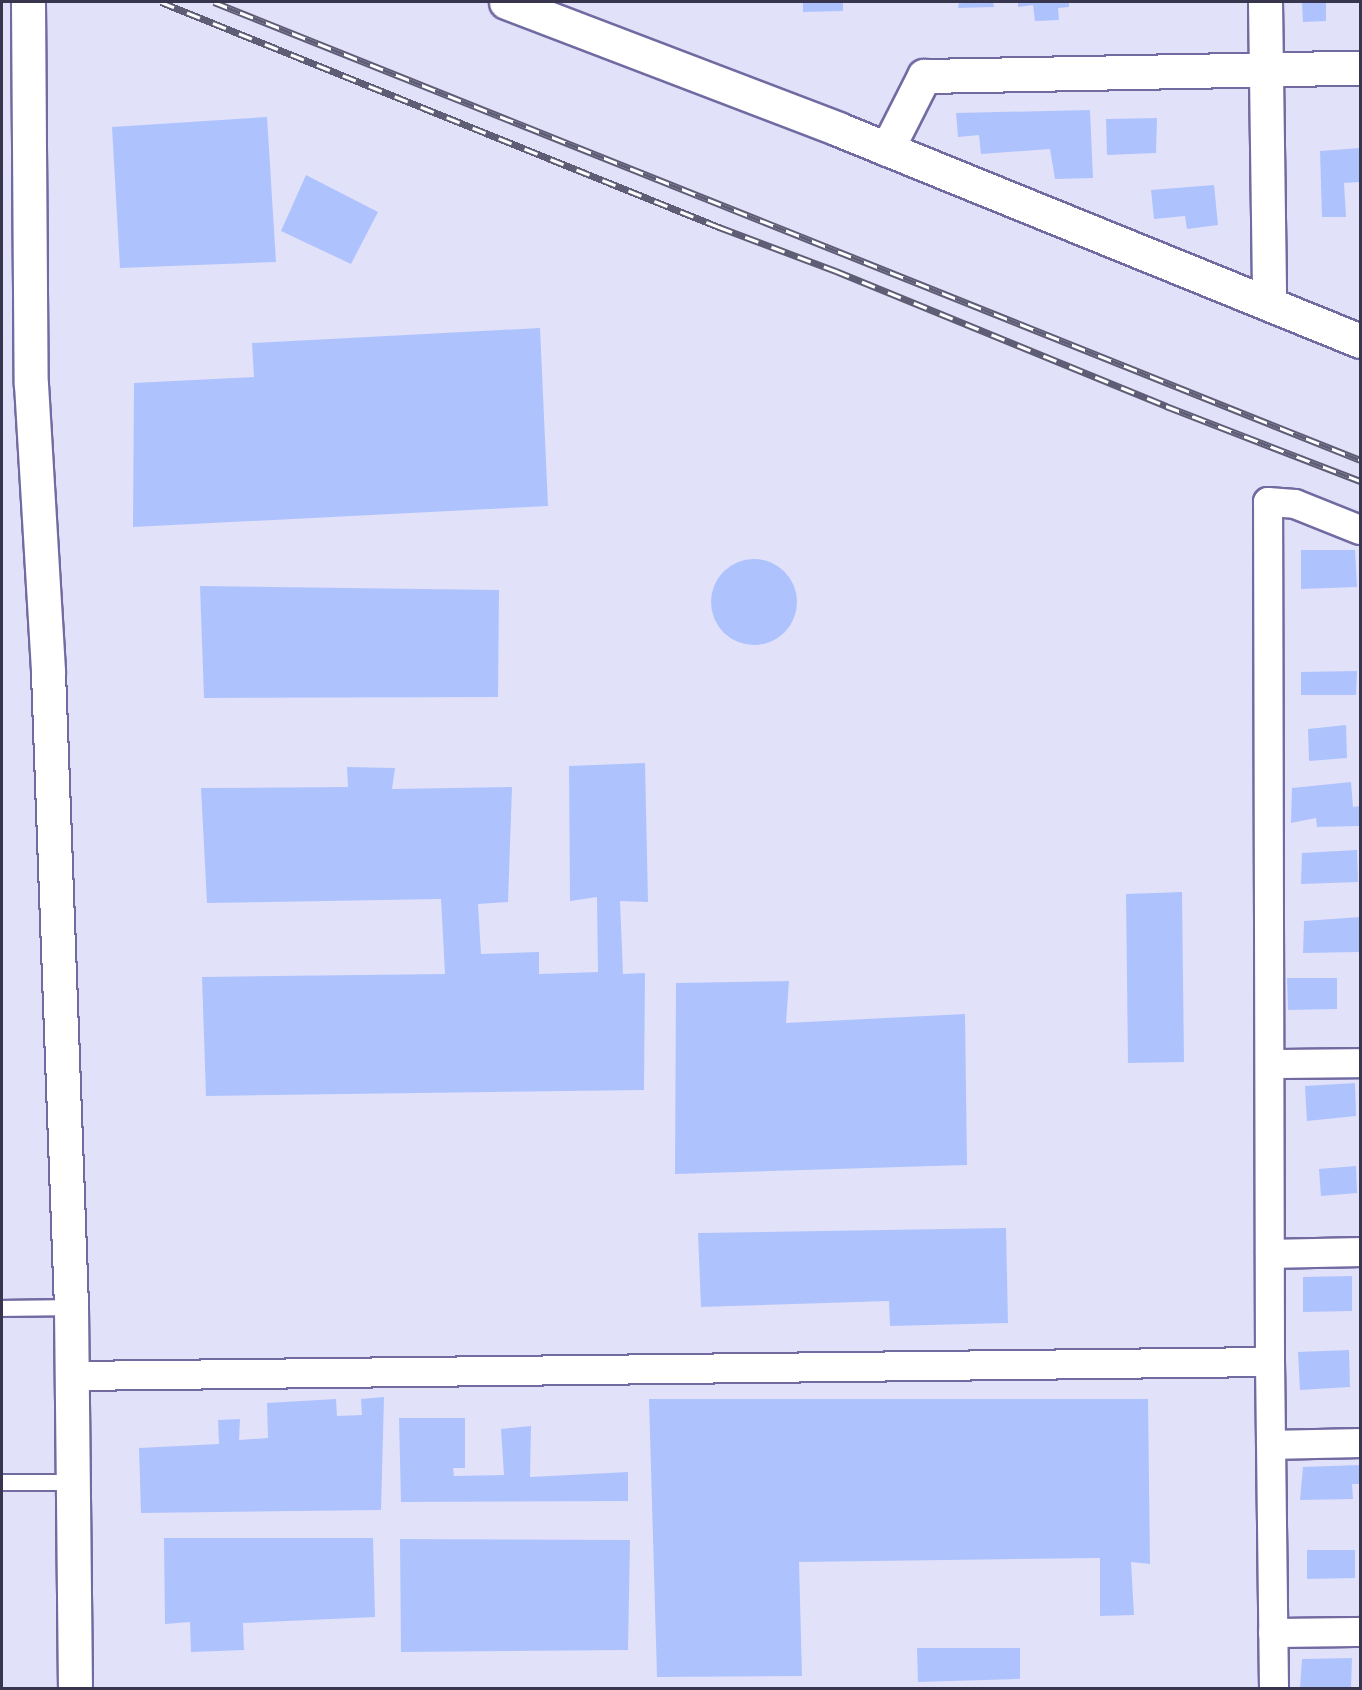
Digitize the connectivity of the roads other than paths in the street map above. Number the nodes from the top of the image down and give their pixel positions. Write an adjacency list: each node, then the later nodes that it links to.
1 (28, 2): 14 (street)
2 (506, 2): 6 (street)
3 (1265, 2): 5 (street)
4 (1360, 68): 5 (street)
5 (1265, 69): 6 (street); 7 (street)
6 (887, 149): 7 (street)
7 (1269, 304): 8 (street)
8 (1360, 341)
9 (1360, 530): 11 (street)
10 (1360, 1063): 11 (street)
11 (1270, 1064): 13 (street)
12 (1360, 1251): 13 (street)
13 (1270, 1254): 16 (street)
14 (71, 1307): 15 (lane); 17 (street)
15 (7, 1308)
16 (1270, 1362): 17 (street); 19 (street)
17 (73, 1376): 21 (street)
18 (1360, 1443): 19 (street)
19 (1271, 1445): 23 (street)
20 (2, 1482): 21 (lane)
21 (74, 1482): 24 (street)
22 (1360, 1632): 23 (street)
23 (1274, 1633): 25 (street)
24 (75, 1689)
25 (1274, 1689)

